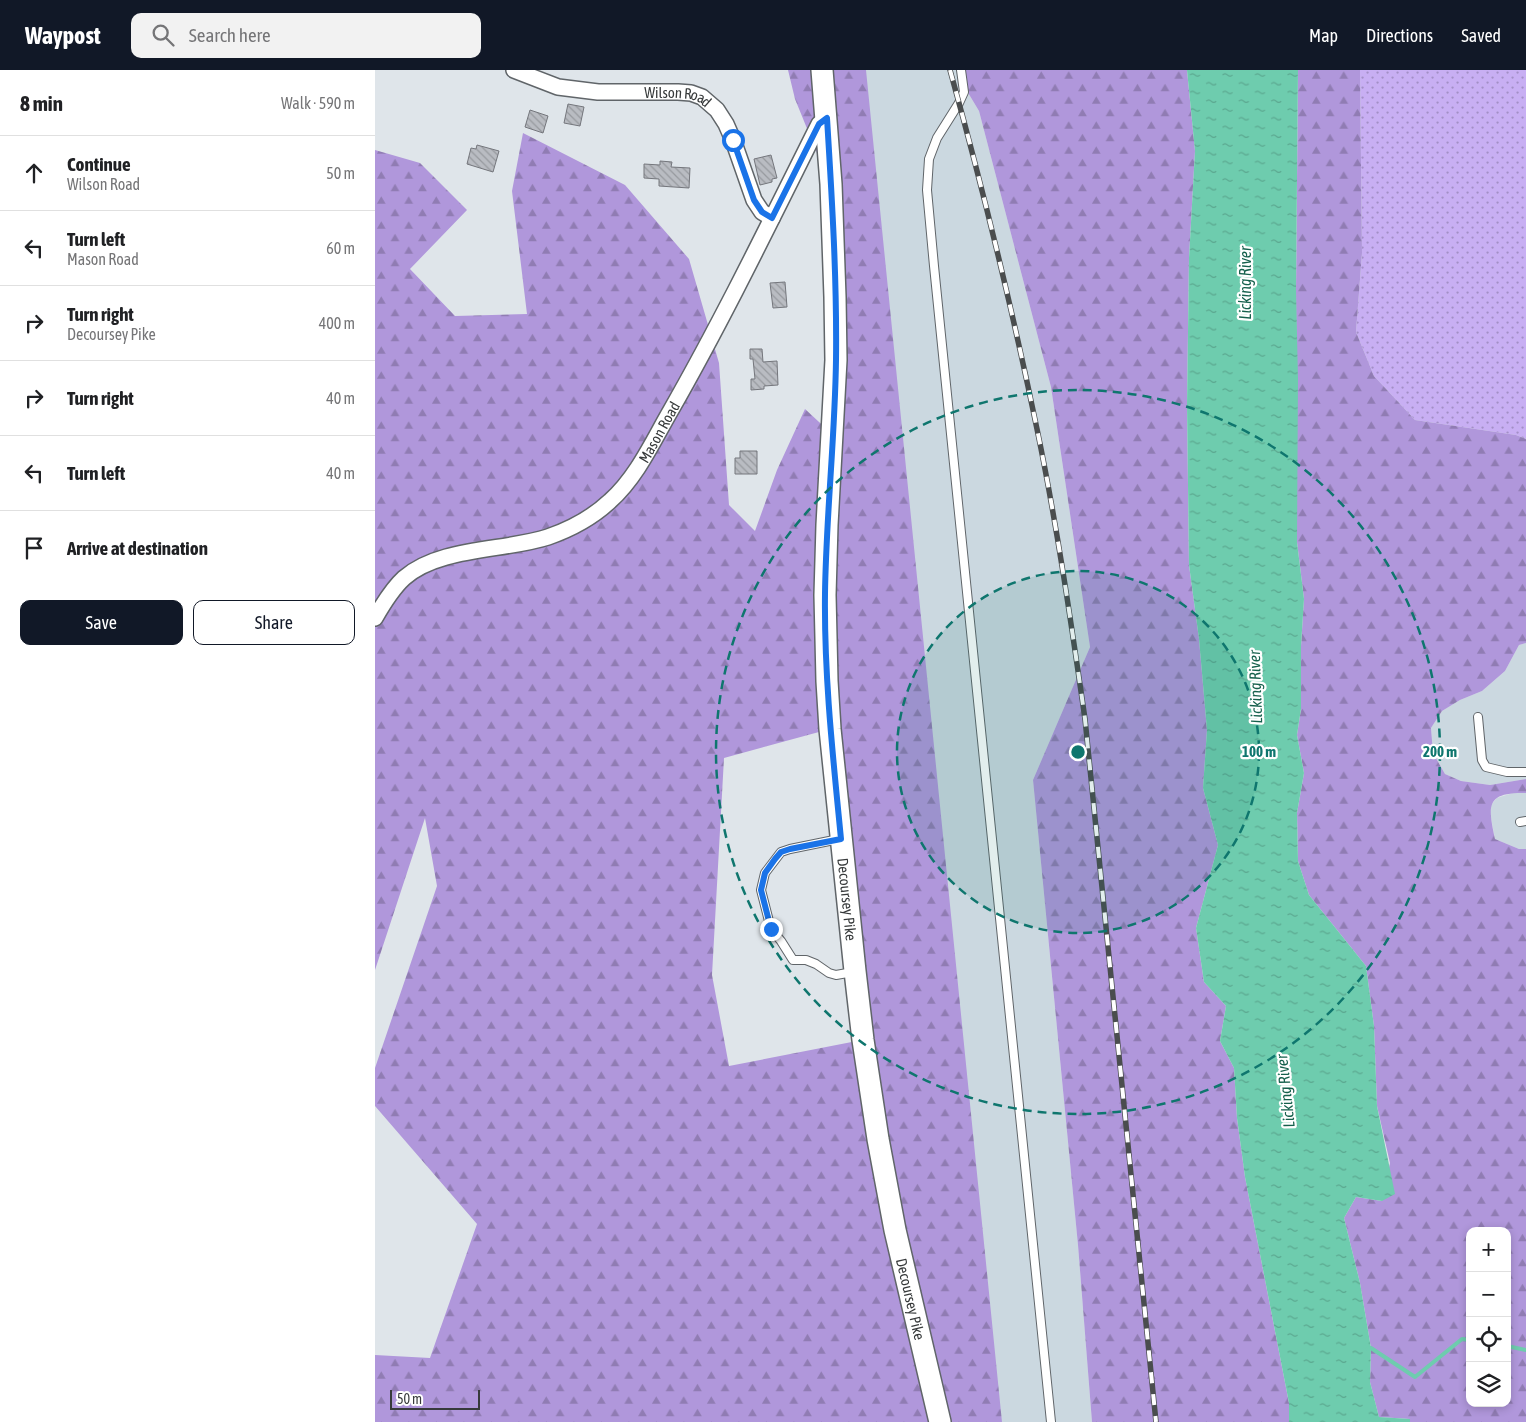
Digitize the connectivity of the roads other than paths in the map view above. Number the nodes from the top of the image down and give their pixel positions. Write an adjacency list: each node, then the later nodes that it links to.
1 (821, 70): 4 (main road, Decoursey Pike)
2 (961, 70): 12 (lane)
3 (520, 71): 5 (street, Wilson Road)
4 (827, 118): 5 (street, Mason Road); 9 (main road, Decoursey Pike)
5 (772, 218): 6 (street, Mason Road)
6 (375, 618)
7 (1478, 717): 8 (lane)
8 (1526, 772)
9 (841, 839): 10 (main road, Decoursey Pike); 10 (lane)
10 (855, 972): 11 (main road, Decoursey Pike)
11 (940, 1422)
12 (1051, 1422)

